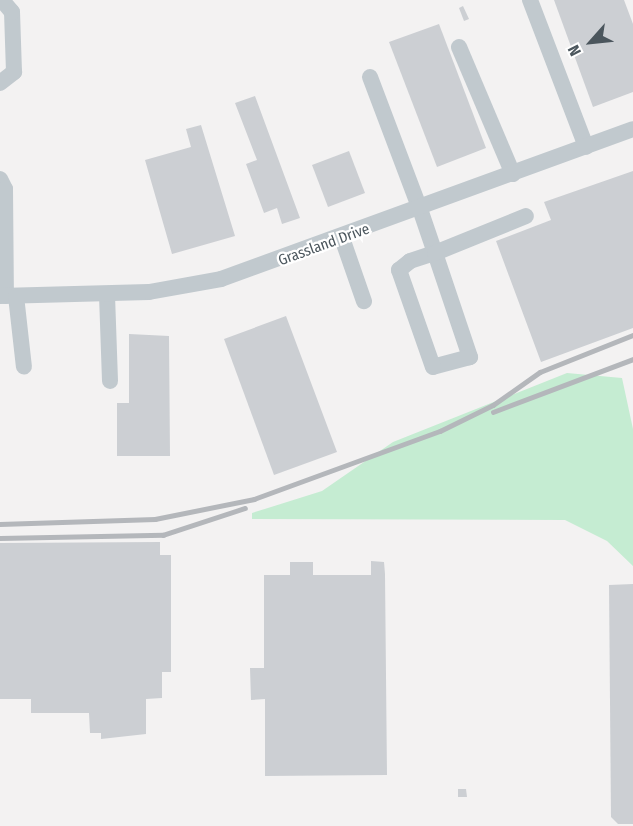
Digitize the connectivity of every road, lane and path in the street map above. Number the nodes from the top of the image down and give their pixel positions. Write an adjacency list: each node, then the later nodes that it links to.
1 (2, 0): 5 (street)
2 (530, 0): 7 (street)
3 (459, 46): 8 (street)
4 (370, 77): 10 (street)
5 (0, 83)
6 (633, 129): 7 (street, Grassland Drive)
7 (586, 147): 8 (street, Grassland Drive)
8 (513, 174): 10 (street, Grassland Drive)
9 (0, 179): 15 (street)
10 (420, 209): 12 (street, Grassland Drive); 13 (street)
11 (526, 216): 13 (street)
12 (342, 238): 14 (street, Grassland Drive); 16 (street)
13 (435, 252): 13 (street)
14 (107, 295): 15 (street, Grassland Drive); 18 (street)
15 (8, 296): 17 (street)
16 (364, 301)
17 (24, 367)
18 (110, 381)

